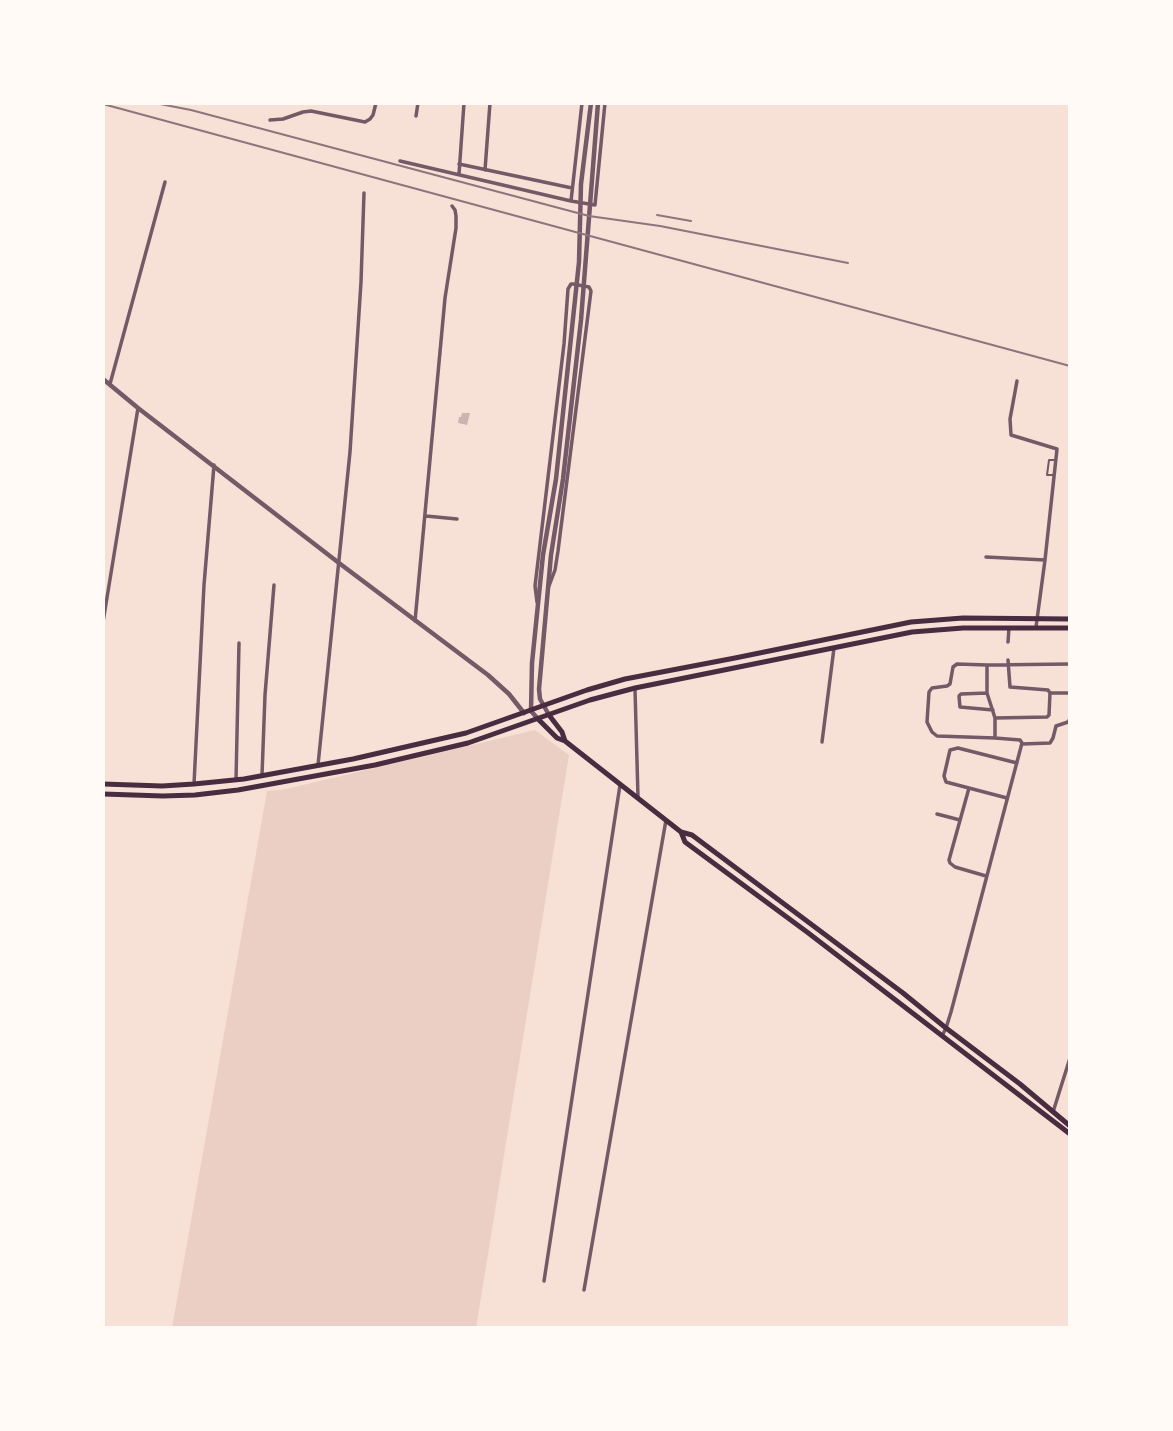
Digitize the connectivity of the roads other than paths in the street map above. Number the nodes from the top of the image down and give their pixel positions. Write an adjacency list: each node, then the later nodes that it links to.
1 (376, 103): 10 (street)
2 (418, 103): 9 (street)
3 (464, 103): 12 (street)
4 (490, 103): 13 (street)
5 (582, 103): 16 (street)
6 (591, 103): 32 (street)
7 (598, 103): 31 (street)
8 (605, 103): 18 (street)
9 (416, 116)
10 (270, 120)
11 (400, 161): 14 (street)
12 (459, 164): 13 (street); 14 (street)
13 (485, 170): 16 (street)
14 (459, 175): 18 (street)
15 (165, 182): 22 (street)
16 (572, 188): 18 (street)
17 (364, 193): 29 (street)
18 (571, 201)
19 (452, 206): 25 (street)
20 (103, 379): 22 (street)
21 (1017, 381): 28 (street)
22 (110, 384): 23 (street)
23 (138, 408): 24 (street); 36 (street)
24 (214, 465): 29 (street); 71 (street)
25 (426, 516): 26 (street); 35 (street)
26 (457, 519)
27 (986, 556): 28 (street)
28 (1045, 560): 33 (street)
29 (339, 563): 35 (street); 66 (street)
30 (274, 584): 67 (street)
31 (548, 588): 32 (street); 54 (street)
32 (538, 608): 56 (street)
33 (1037, 618): 34 (main road); 37 (main road); 39 (street)
34 (1070, 619)
35 (415, 621): 56 (street)
36 (103, 622)
37 (911, 622): 41 (main road); 47 (main road)
38 (1009, 628): 39 (main road); 41 (main road); 42 (street)
39 (1035, 628): 40 (main road)
40 (1070, 628)
41 (912, 632): 44 (main road)
42 (1008, 642)
43 (239, 643): 69 (street)
44 (834, 648): 49 (main road); 63 (street)
45 (1008, 663): 46 (street); 48 (street); 51 (street)
46 (1070, 664)
47 (696, 665): 49 (main road); 54 (main road)
48 (987, 665): 53 (street); 61 (street)
49 (698, 675): 50 (main road)
50 (635, 688): 57 (main road); 77 (street)
51 (1050, 692): 52 (street); 58 (street)
52 (1070, 693)
53 (987, 694): 55 (street); 55 (street)
54 (543, 706): 56 (main road); 57 (street)
55 (993, 710): 58 (street)
56 (527, 712): 59 (street); 66 (main road)
57 (549, 715): 59 (main road); 62 (main road)
58 (995, 718): 61 (street)
59 (538, 719): 62 (main road); 74 (main road)
60 (1070, 719): 64 (street)
61 (995, 738): 64 (street)
62 (565, 741): 72 (main road)
63 (822, 742)
64 (1022, 744): 65 (street)
65 (1017, 763): 73 (street); 76 (street)
66 (318, 765): 67 (main road)
67 (262, 775): 68 (main road)
68 (244, 779): 69 (main road); 74 (main road)
69 (236, 780): 71 (main road)
70 (103, 784): 71 (main road)
71 (194, 785)
72 (620, 785): 77 (main road); 89 (street)
73 (969, 788): 76 (street); 80 (street)
74 (246, 789): 75 (main road)
75 (103, 794)
76 (1007, 798): 82 (street)
77 (638, 799): 79 (main road)
78 (937, 814): 80 (street)
79 (666, 820): 81 (main road); 90 (street)
80 (960, 820): 82 (street)
81 (681, 832): 83 (main road); 84 (main road)
82 (986, 876): 83 (street)
83 (946, 1028): 84 (street); 86 (main road)
84 (942, 1036): 88 (main road)
85 (1070, 1058): 86 (street)
86 (1053, 1112): 87 (main road)
87 (1070, 1126)
88 (1070, 1134)
89 (544, 1281)
90 (584, 1290)

